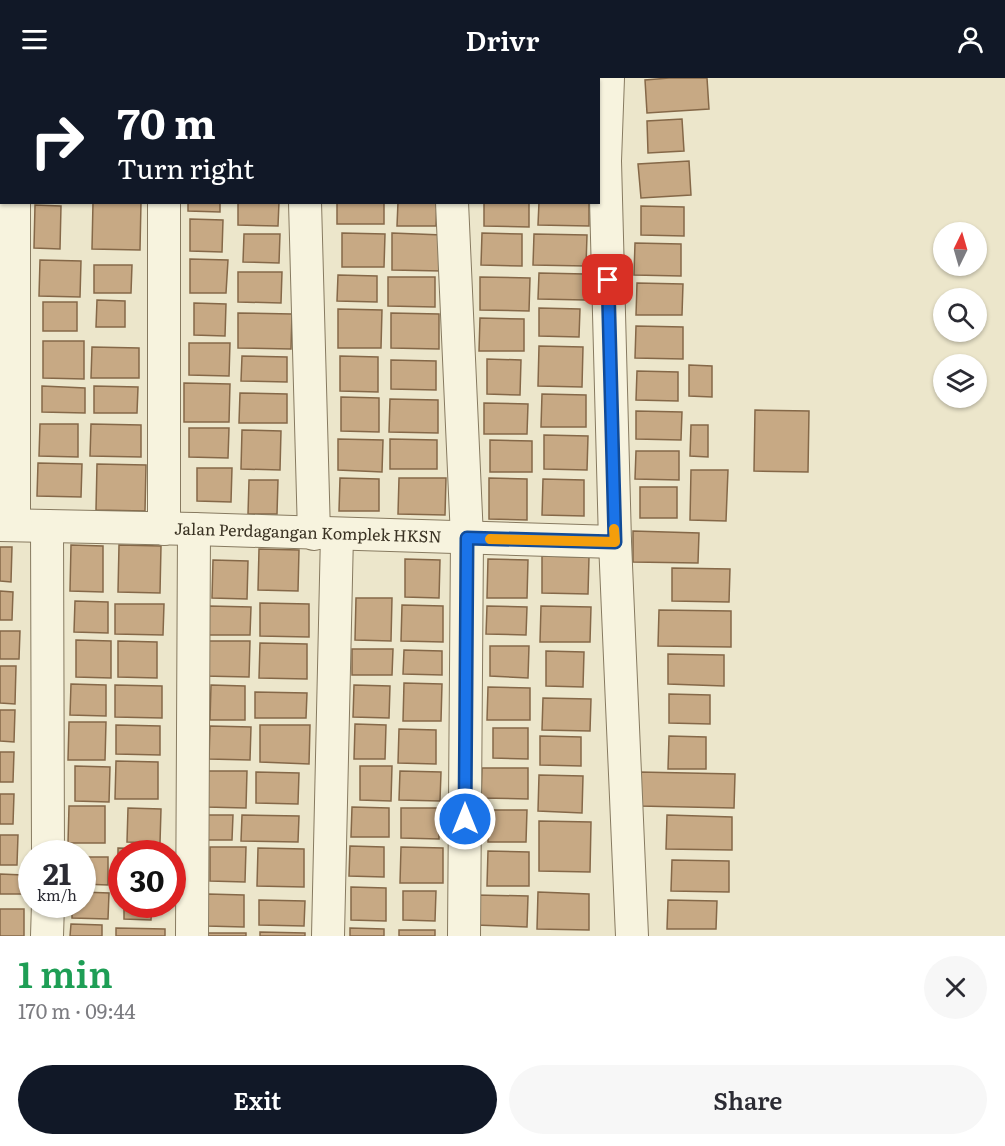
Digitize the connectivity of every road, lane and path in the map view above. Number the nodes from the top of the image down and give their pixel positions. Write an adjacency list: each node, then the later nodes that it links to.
1 (608, 78): 2 (street)
2 (602, 161): 12 (street)
3 (14, 204): 7 (street)
4 (165, 204): 9 (street)
5 (305, 204): 10 (street)
6 (452, 204): 11 (street)
7 (7, 525): 8 (street, Jalan Perdagangan Komplek HKSN)
8 (47, 526): 9 (street, Jalan Perdagangan Komplek HKSN); 13 (street)
9 (179, 529): 10 (street, Jalan Perdagangan Komplek HKSN); 16 (street)
10 (325, 534): 11 (street, Jalan Perdagangan Komplek HKSN); 17 (street)
11 (467, 538): 12 (street, Jalan Perdagangan Komplek HKSN); 18 (street)
12 (615, 542): 19 (street)
13 (48, 840)
14 (48, 918): 15 (street)
15 (47, 936)
16 (192, 936)
17 (328, 936)
18 (464, 936)
19 (632, 936)

